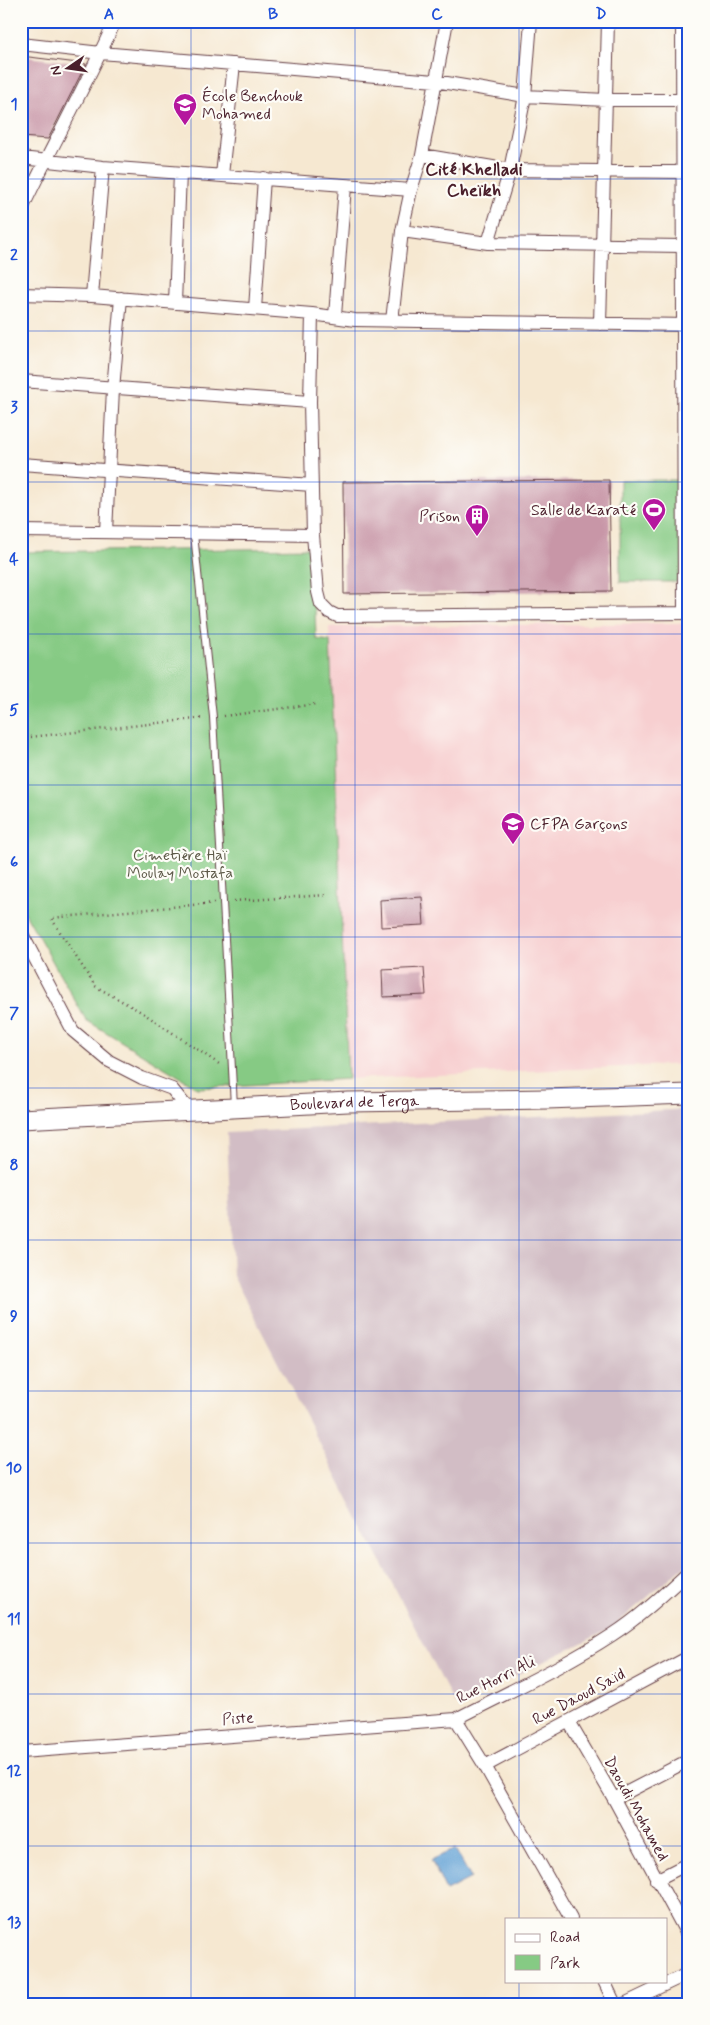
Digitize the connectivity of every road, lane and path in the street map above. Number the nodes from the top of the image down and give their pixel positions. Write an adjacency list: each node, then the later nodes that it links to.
1 (115, 21): 7 (street)
2 (447, 21): 9 (street)
3 (532, 21): 10 (street)
4 (608, 21): 11 (street)
5 (682, 21): 12 (street)
6 (21, 44): 7 (street)
7 (101, 53): 8 (street); 15 (street)
8 (234, 64): 9 (street); 21 (street)
9 (436, 81): 10 (street); 13 (street)
10 (525, 96): 11 (street); 17 (street)
11 (606, 100): 12 (street); 18 (street)
12 (683, 100): 19 (street)
13 (422, 155): 17 (street); 24 (street)
14 (21, 158): 15 (street)
15 (44, 162): 16 (street); 25 (street)
16 (103, 167): 20 (street); 32 (street)
17 (510, 170): 18 (street); 27 (street)
18 (604, 170): 19 (street); 28 (street)
19 (686, 172): 29 (street)
20 (180, 173): 21 (street); 34 (street)
21 (222, 175): 22 (street)
22 (264, 178): 23 (street); 35 (street)
23 (345, 186): 24 (street); 37 (street)
24 (410, 190): 26 (street)
25 (21, 211)
26 (402, 231): 27 (street); 38 (street)
27 (488, 243): 28 (street)
28 (602, 246): 29 (street); 39 (street)
29 (682, 246): 30 (street)
30 (685, 270): 40 (street)
31 (21, 294): 32 (street)
32 (92, 296): 33 (street)
33 (121, 298): 34 (street); 42 (street)
34 (175, 302): 35 (street)
35 (255, 309): 36 (street)
36 (312, 314): 37 (street); 43 (street)
37 (335, 316): 38 (street)
38 (392, 321): 39 (street)
39 (600, 324): 40 (street)
40 (686, 325): 51 (street)
41 (21, 381): 42 (street)
42 (113, 389): 43 (street); 45 (street)
43 (310, 402): 46 (street)
44 (21, 464): 45 (street)
45 (108, 470): 46 (street); 48 (street)
46 (312, 484): 50 (street)
47 (21, 531): 48 (street)
48 (106, 532): 49 (street)
49 (194, 534): 50 (street); 53 (lane)
50 (313, 535): 51 (street)
51 (686, 613)
52 (316, 704): 53 (path)
53 (213, 717): 54 (path); 56 (lane)
54 (21, 738)
55 (327, 894): 56 (path)
56 (223, 902): 58 (lane); 58 (path)
57 (21, 932): 61 (street)
58 (232, 1072): 60 (lane)
59 (689, 1094): 60 (main road, Boulevard de Terga)
60 (234, 1109): 61 (main road, Boulevard de Terga)
61 (189, 1110): 62 (main road, Boulevard de Terga)
62 (21, 1119)
63 (689, 1571): 65 (street, Rue Horri Ali)
64 (689, 1657): 66 (street, Rue Daoud Saïd)
65 (456, 1718): 67 (street, Piste); 69 (street, Rue Horri Ali)
66 (569, 1722): 69 (street, Rue Daoud Saïd); 70 (street, Daoudi Mohamed)
67 (21, 1752)
68 (689, 1760): 70 (street)
69 (485, 1766): 73 (street, Rue Horri Ali)
70 (614, 1799): 72 (street, Daoudi Mohamed)
71 (689, 1863): 72 (street)
72 (656, 1880): 74 (street, Daoudi Mohamed)
73 (570, 1918)
74 (689, 1938)
75 (689, 1973): 78 (street)
76 (605, 1982): 77 (street)
77 (616, 2004)
78 (624, 2004)

